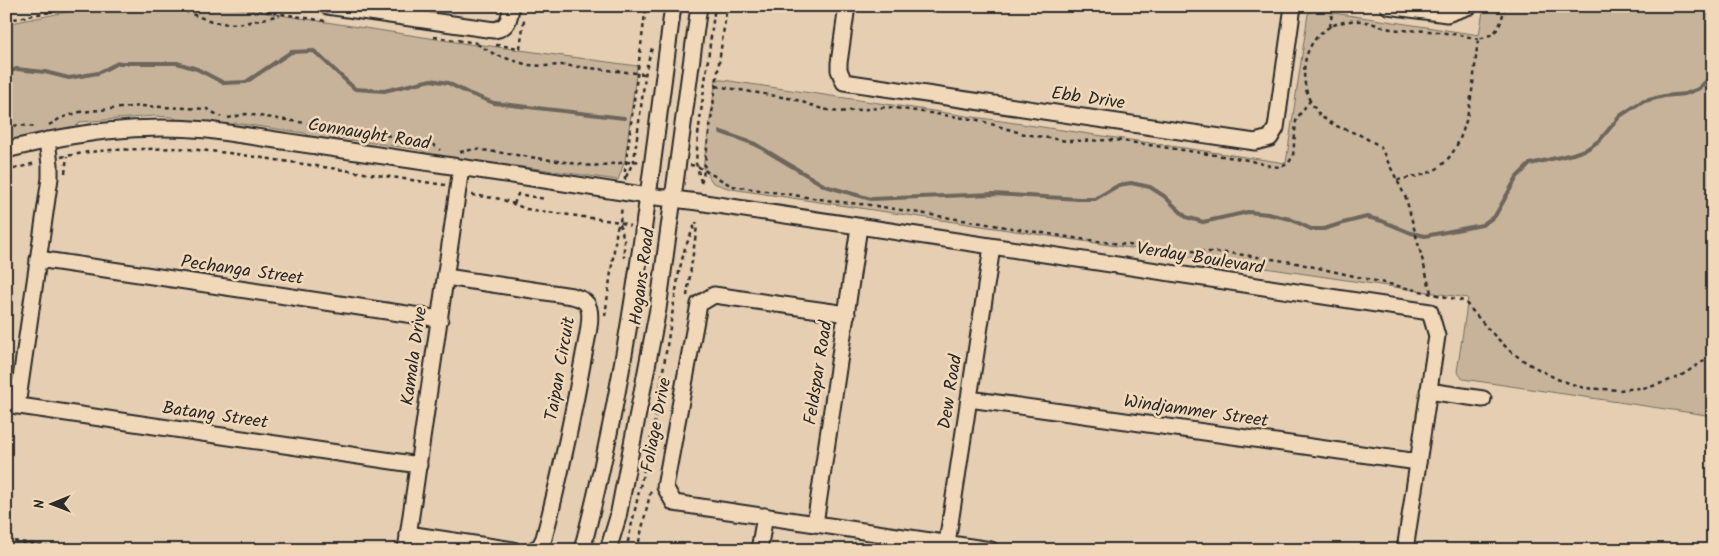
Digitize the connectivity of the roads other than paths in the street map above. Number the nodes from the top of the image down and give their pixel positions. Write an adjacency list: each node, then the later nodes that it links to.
1 (327, 6): 2 (street)
2 (511, 6)
3 (673, 6): 12 (street, Hogans Road)
4 (699, 6): 13 (street, Hogans Road)
5 (847, 6): 6 (street, Ebb Drive)
6 (1293, 6)
7 (1388, 6): 8 (street)
8 (1470, 6)
9 (46, 140): 10 (street, Connaught Road); 11 (street, Connaught Road); 17 (street)
10 (6, 150)
11 (455, 167): 12 (street, Connaught Road); 18 (street, Kamala Drive)
12 (648, 196): 13 (street, Connaught Road); 34 (street, Hogans Road)
13 (673, 199): 14 (street, Connaught Road); 35 (street, Hogans Road)
14 (727, 207): 15 (street, Verday Boulevard)
15 (860, 227): 16 (street, Verday Boulevard); 19 (street, Feldspar Road)
16 (992, 247): 21 (street, Verday Boulevard); 22 (street, Dew Road)
17 (38, 260): 20 (street, Pechanga Street); 24 (street)
18 (446, 277): 20 (street, Kamala Drive); 33 (street, Taipan Circuit)
19 (847, 314): 27 (street, Foliage Drive); 28 (street, Feldspar Road)
20 (440, 319): 26 (street, Kamala Drive)
21 (1428, 391): 23 (street); 25 (street, Verday Boulevard)
22 (969, 399): 25 (street, Windjammer Street); 30 (street, Dew Road)
23 (1483, 399)
24 (12, 405): 26 (street, Batang Street)
25 (1418, 462): 38 (street, Verday Boulevard)
26 (419, 465): 29 (street, Kamala Drive)
27 (765, 516): 28 (street, Foliage Drive); 36 (street)
28 (815, 524): 30 (street, Foliage Drive)
29 (408, 534): 31 (street, Kamala Drive); 32 (street)
30 (947, 543): 37 (street, Foliage Drive)
31 (406, 550)
32 (513, 550)
33 (533, 550)
34 (582, 550)
35 (608, 550)
36 (759, 550)
37 (991, 550)
38 (1404, 550)

